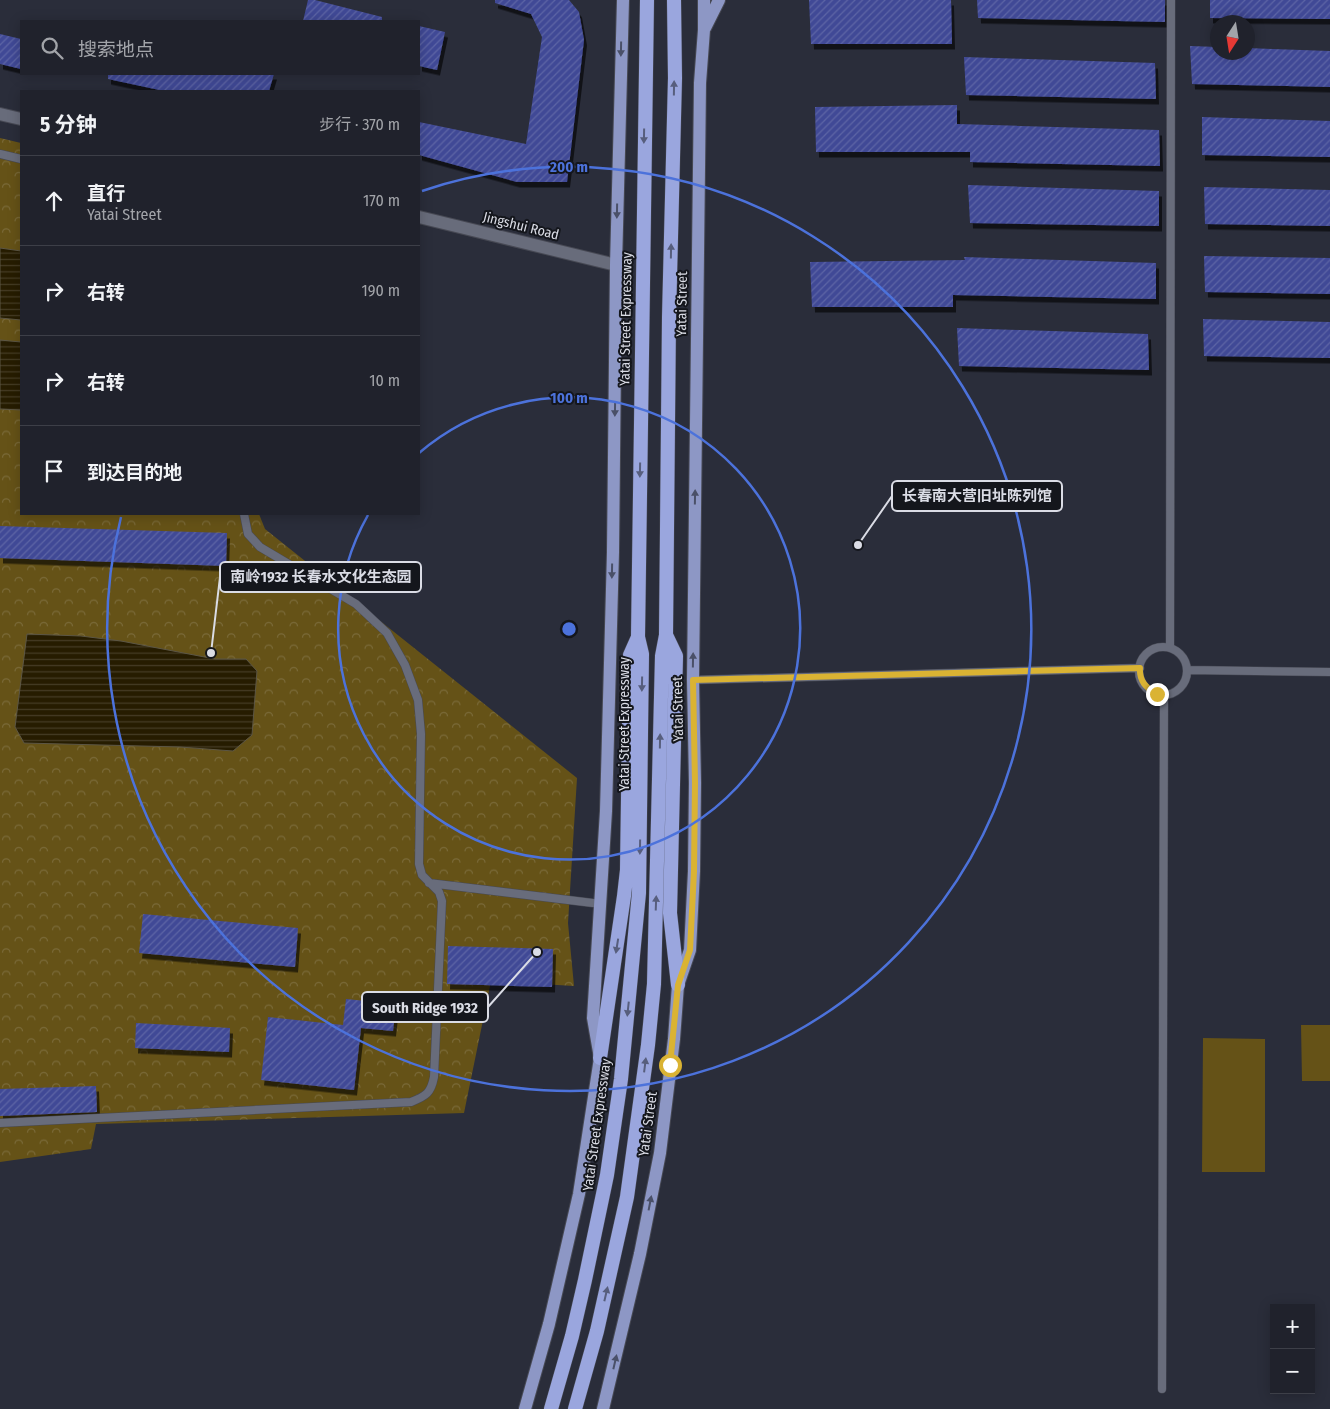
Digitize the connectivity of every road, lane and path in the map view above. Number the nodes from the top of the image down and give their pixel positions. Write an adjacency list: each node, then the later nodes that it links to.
1 (612, 0): 8 (main road)
2 (623, 0): 8 (main road)
3 (647, 0): 18 (highway, Yatai Street Expressway, one-way to 18)
4 (674, 0): 17 (highway, one-way to 4)
5 (704, 0): 9 (main road, Yatai Street)
6 (719, 0): 9 (main road)
7 (1171, 0): 19 (lane)
8 (621, 25): 15 (main road, one-way to 15)
9 (704, 30): 23 (main road, Yatai Street, one-way to 9)
10 (0, 114): 11 (street)
11 (20, 119)
12 (0, 154): 13 (lane)
13 (20, 159)
14 (420, 217): 15 (street, Jingshui Road)
15 (616, 265): 26 (main road, one-way to 26)
16 (244, 515): 25 (lane)
17 (666, 635): 27 (highway); 33 (highway, one-way to 17)
18 (638, 637): 28 (highway, one-way to 28); 32 (highway, Yatai Street Expressway, one-way to 32)
19 (1170, 648): 20 (lane); 21 (lane)
20 (1140, 668): 23 (lane); 24 (lane)
21 (1188, 670): 22 (lane); 24 (lane)
22 (1330, 672)
23 (693, 680): 27 (main road, Yatai Street)
24 (1164, 695): 30 (lane)
25 (430, 884): 26 (lane); 29 (lane)
26 (601, 904): 28 (main road)
27 (678, 985): 34 (main road, Yatai Street, one-way to 27)
28 (600, 1058): 31 (main road)
29 (0, 1123)
30 (1162, 1389)
31 (525, 1409)
32 (551, 1409)
33 (575, 1409)
34 (603, 1409)

